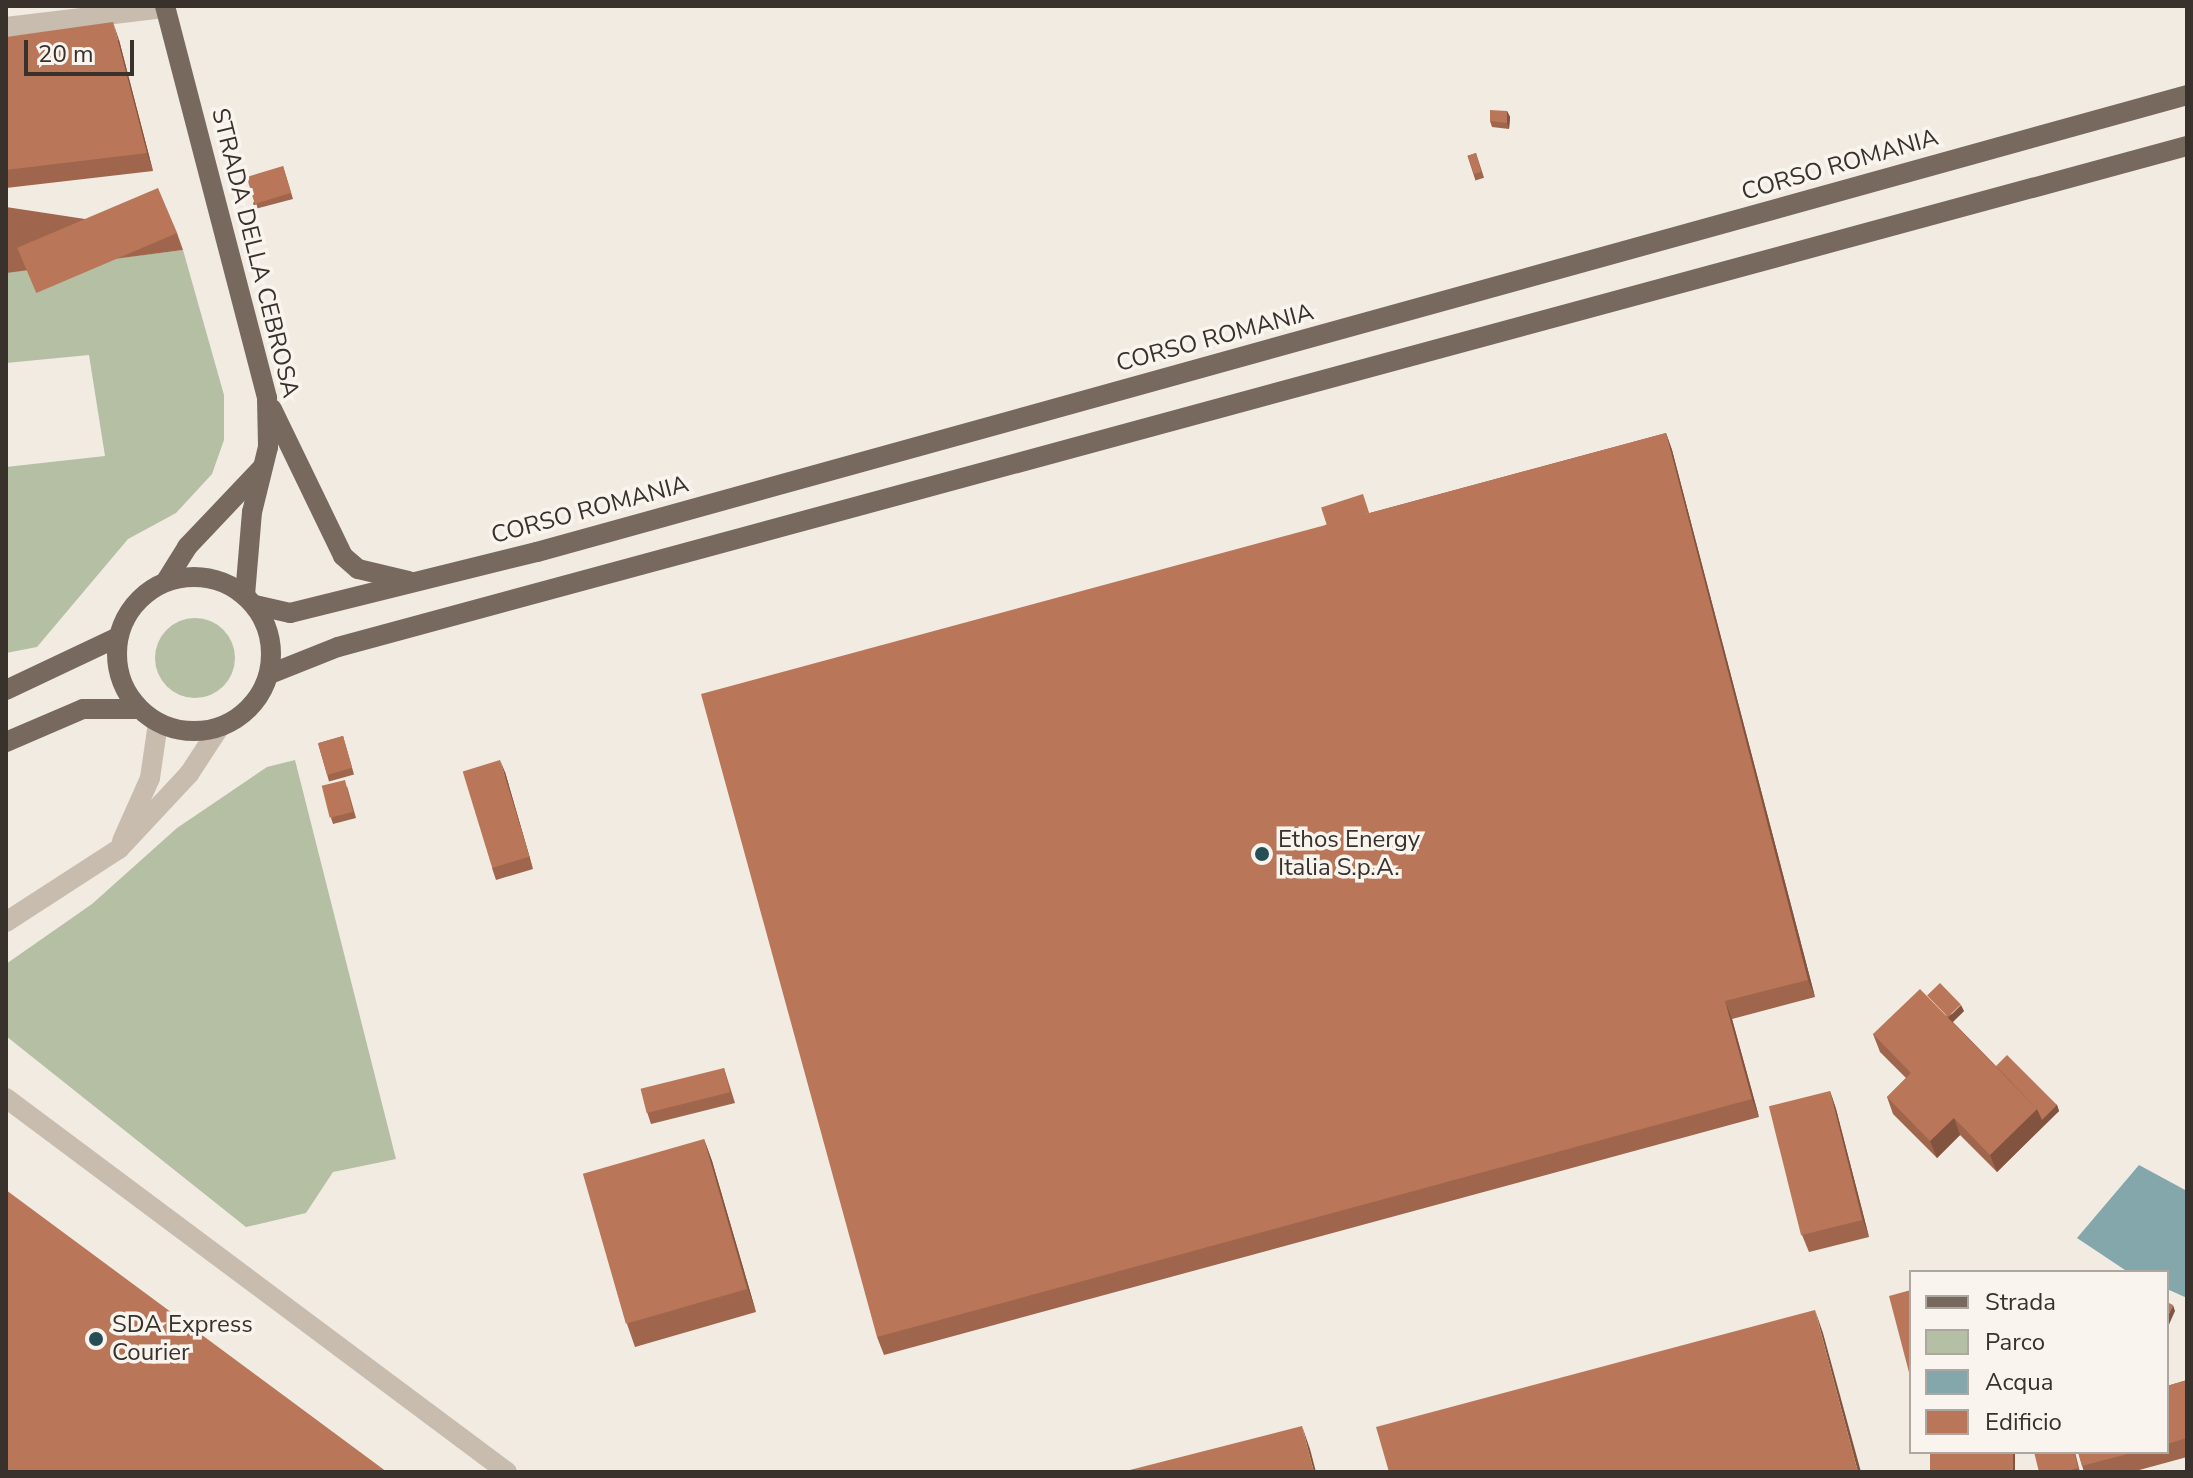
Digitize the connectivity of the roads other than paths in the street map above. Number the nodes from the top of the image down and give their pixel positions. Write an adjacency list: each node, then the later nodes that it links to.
1 (166, 7): 2 (street); 5 (main road, STRADA DELLA CEBROSA)
2 (6, 27)
3 (2187, 95): 8 (main road, CORSO ROMANIA)
4 (2187, 146): 11 (main road)
5 (267, 398): 6 (main road, STRADA DELLA CEBROSA); 8 (main road)
6 (262, 468): 7 (main road); 9 (main road, STRADA DELLA CEBROSA)
7 (166, 581): 9 (main road); 10 (main road)
8 (417, 583): 9 (main road, CORSO ROMANIA)
9 (250, 600): 11 (main road)
10 (118, 637): 12 (main road); 13 (main road)
11 (270, 674): 15 (main road)
12 (6, 690)
13 (139, 709): 14 (main road); 16 (main road)
14 (158, 723): 15 (main road); 17 (street)
15 (219, 728): 17 (street)
16 (6, 742)
17 (119, 849): 18 (street)
18 (6, 922)
19 (6, 1098): 20 (street)
20 (507, 1472)

